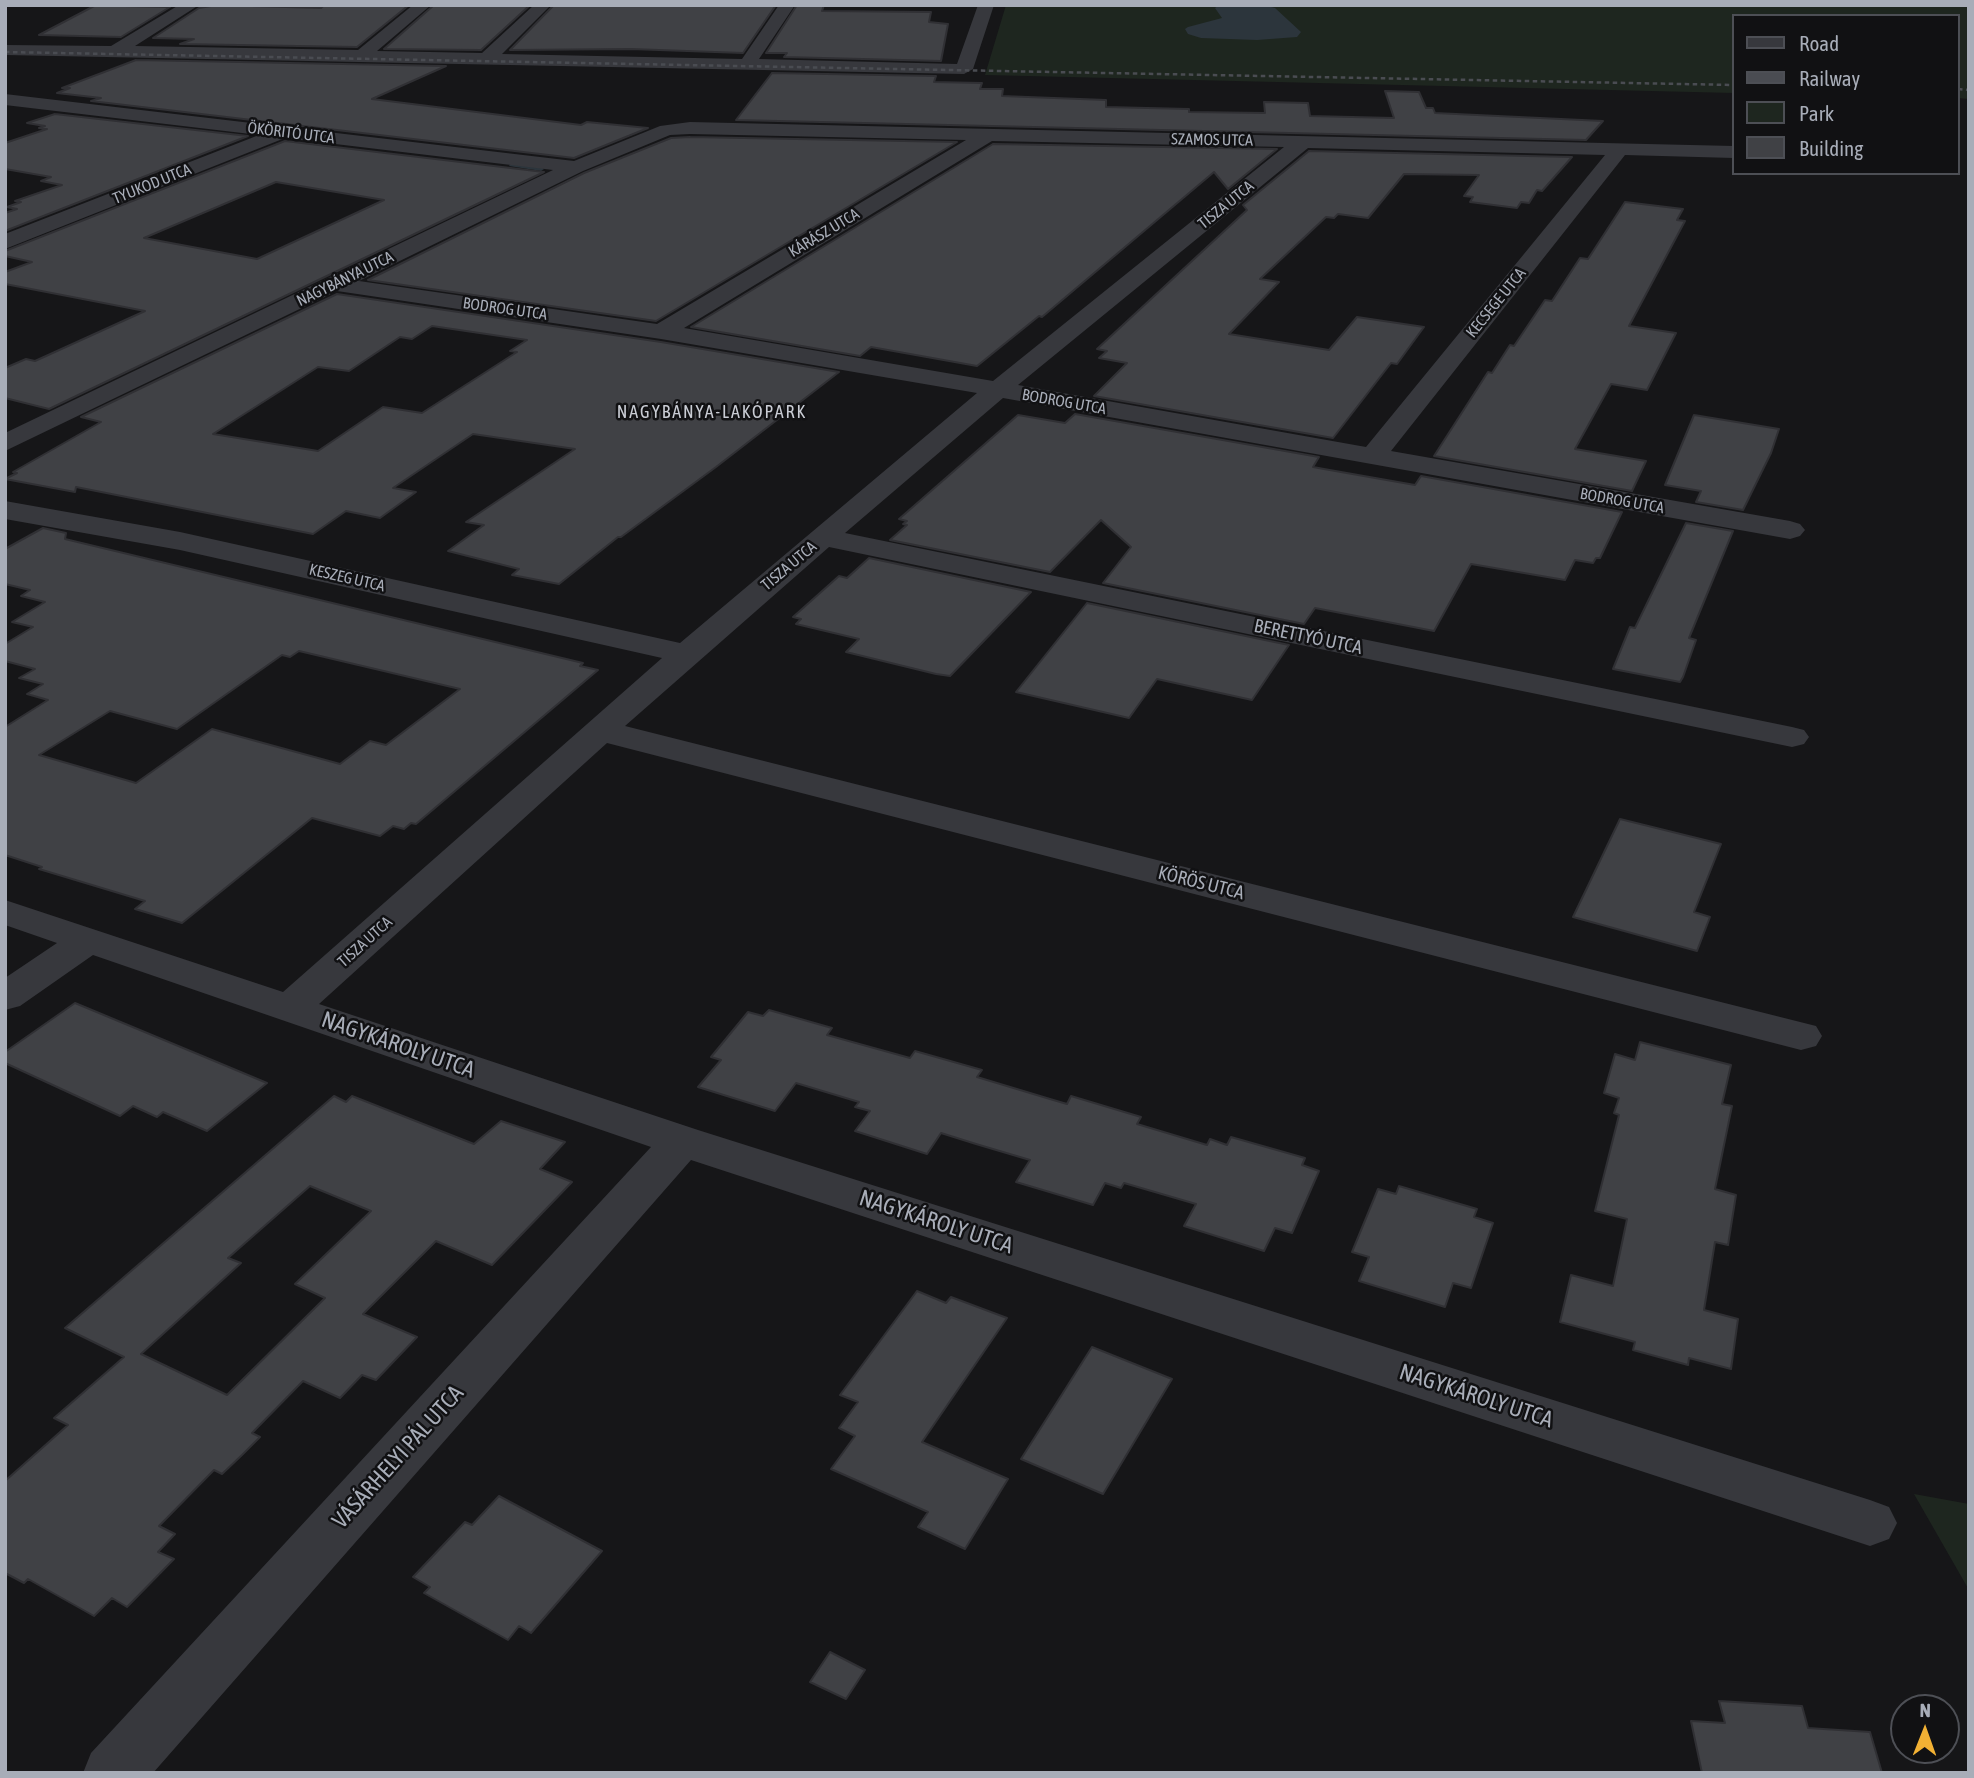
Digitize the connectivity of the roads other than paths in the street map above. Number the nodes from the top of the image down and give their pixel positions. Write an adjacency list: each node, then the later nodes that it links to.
1 (191, 5): 7 (street)
2 (423, 5): 8 (street)
3 (543, 5): 10 (street)
4 (787, 5): 11 (street)
5 (986, 5): 11 (street)
6 (5, 50): 7 (street)
7 (114, 52): 9 (street)
8 (365, 52): 9 (street); 10 (street)
9 (316, 56): 10 (street)
10 (489, 57): 11 (street)
11 (747, 65)
12 (5, 99): 13 (street, ÖKÖRITÓ UTCA)
13 (28, 102): 14 (street); 16 (street, ÖKÖRITÓ UTCA)
14 (5, 109)
15 (690, 128): 17 (street, SZAMOS UTCA); 21 (street, NAGYBÁNYA UTCA)
16 (283, 132): 21 (street, ÖKÖRITÓ UTCA); 22 (street, TYUKOD UTCA)
17 (988, 135): 18 (street, SZAMOS UTCA); 24 (street, KÁRÁSZ UTCA)
18 (1303, 142): 19 (street, SZAMOS UTCA); 25 (street, TISZA UTCA)
19 (1620, 149): 20 (street, SZAMOS UTCA); 27 (street, KECSEGE UTCA)
20 (1732, 152)
21 (576, 167): 23 (street, NAGYBÁNYA UTCA)
22 (13, 239)
23 (336, 284): 24 (street, BODROG UTCA); 26 (street, NAGYBÁNYA UTCA)
24 (661, 332): 25 (street, BODROG UTCA)
25 (998, 390): 27 (street, BODROG UTCA); 30 (street, TISZA UTCA)
26 (5, 443)
27 (1372, 457): 29 (street, BODROG UTCA)
28 (5, 510): 31 (street, KESZEG UTCA)
29 (1790, 530)
30 (824, 537): 31 (street, TISZA UTCA); 33 (street, BERETTYÓ UTCA)
31 (687, 654): 32 (street, TISZA UTCA)
32 (602, 731): 37 (street, TISZA UTCA); 38 (street, KÖRÖS UTCA)
33 (1792, 737)
34 (5, 912): 35 (street, NAGYKÁROLY UTCA)
35 (87, 941): 36 (street); 37 (street, NAGYKÁROLY UTCA)
36 (5, 997)
37 (290, 1008): 39 (street, NAGYKÁROLY UTCA)
38 (1801, 1036)
39 (682, 1141): 40 (street, NAGYKÁROLY UTCA); 41 (street, VÁSÁRHELYI PÁL UTCA)
40 (1870, 1523)
41 (113, 1773)

